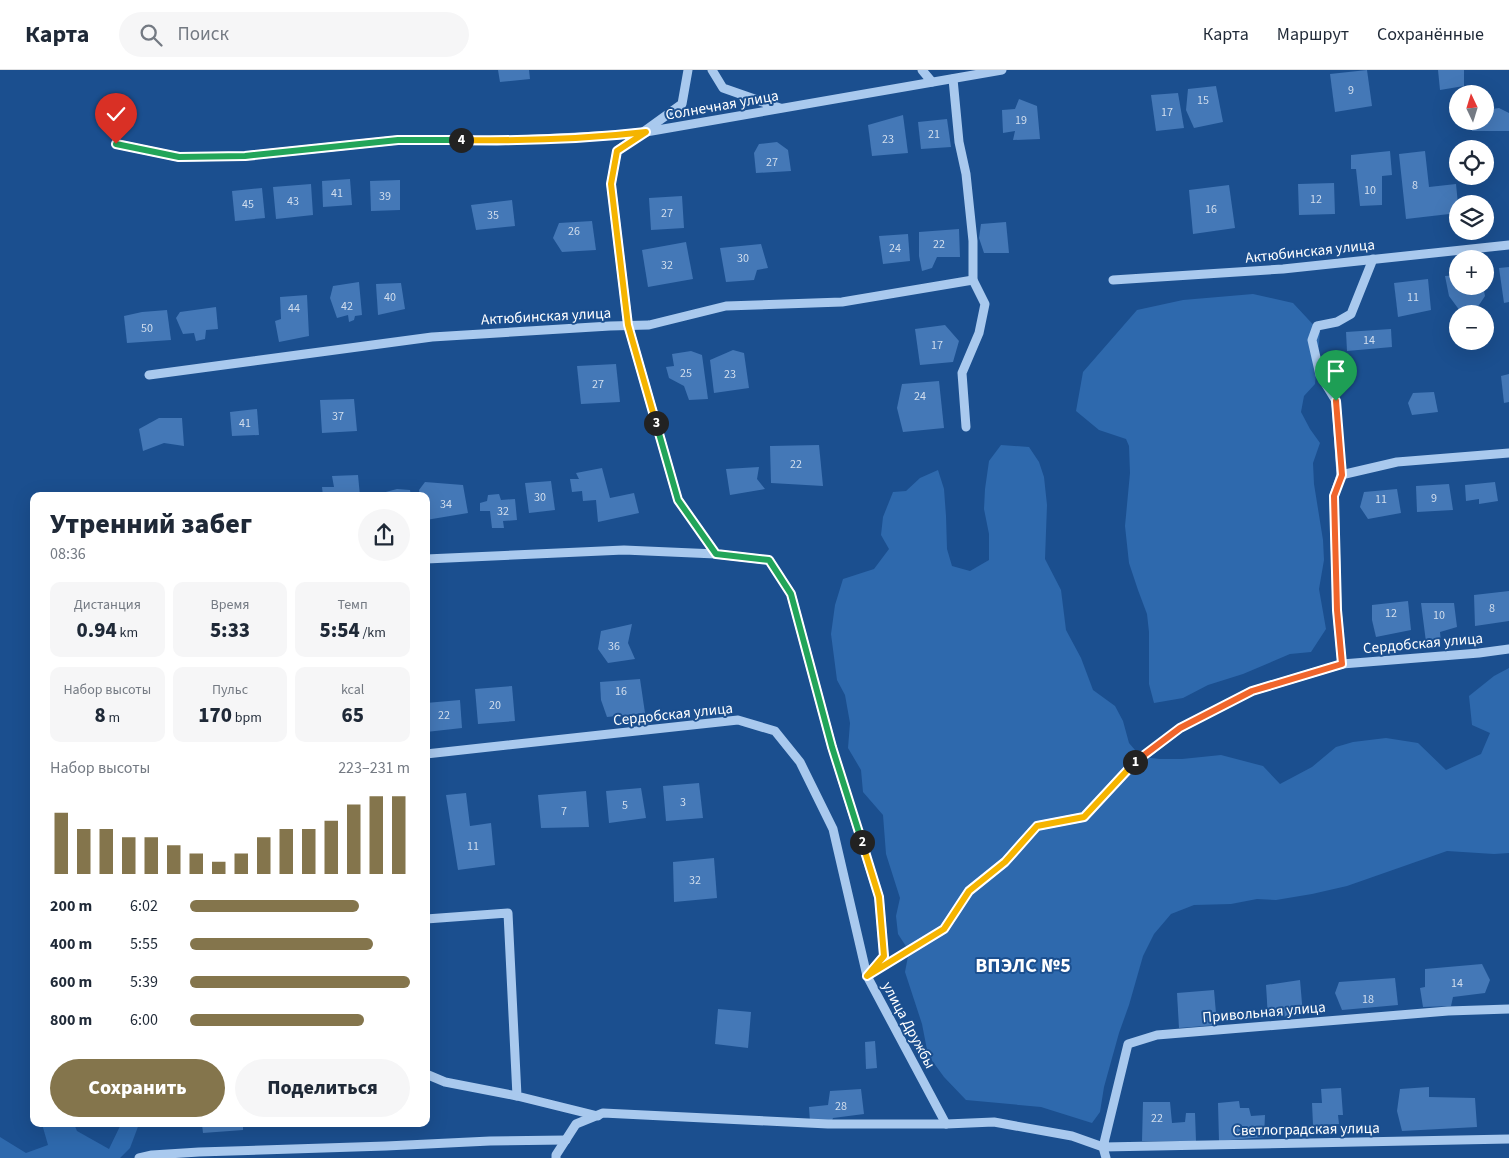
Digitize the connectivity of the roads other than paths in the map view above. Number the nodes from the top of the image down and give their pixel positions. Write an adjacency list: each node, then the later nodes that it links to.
1 (688, 70): 8 (street)
2 (712, 70): 7 (street)
3 (922, 70): 6 (street)
4 (1002, 70): 5 (street, Солнечная улица)
5 (953, 79): 6 (street, Солнечная улица); 12 (street)
6 (932, 82): 7 (street, Солнечная улица)
7 (780, 108): 8 (street, Солнечная улица)
8 (646, 132): 9 (street, Солнечная улица); 14 (street)
9 (116, 144)
10 (1509, 245): 11 (street, Актюбинская улица)
11 (1373, 259): 13 (street, Актюбинская улица); 18 (street)
12 (973, 280): 14 (street, Актюбинская улица); 16 (street)
13 (1113, 280)
14 (628, 325): 15 (street, Актюбинская улица); 19 (street)
15 (150, 375)
16 (966, 427)
17 (1509, 453): 18 (street)
18 (1342, 475): 22 (street)
19 (716, 554): 20 (street); 25 (street, улица Дружбы)
20 (430, 558)
21 (1509, 648): 22 (street, Сердобская улица)
22 (1342, 664): 25 (street, Сердобская улица)
23 (430, 754): 25 (street, Сердобская улица)
24 (430, 919): 28 (street)
25 (867, 976): 30 (street, улица Дружбы)
26 (1509, 1009): 33 (street, Привольная улица)
27 (430, 1076): 28 (street)
28 (518, 1096): 29 (street)
29 (598, 1116): 30 (street, Светлоградская улица); 32 (street)
30 (946, 1124): 33 (street, Светлоградская улица)
31 (1509, 1139): 33 (street, Светлоградская улица)
32 (566, 1140): 34 (street); 35 (street)
33 (1103, 1146): 36 (street)
34 (139, 1158)
35 (556, 1158)
36 (1106, 1158)

